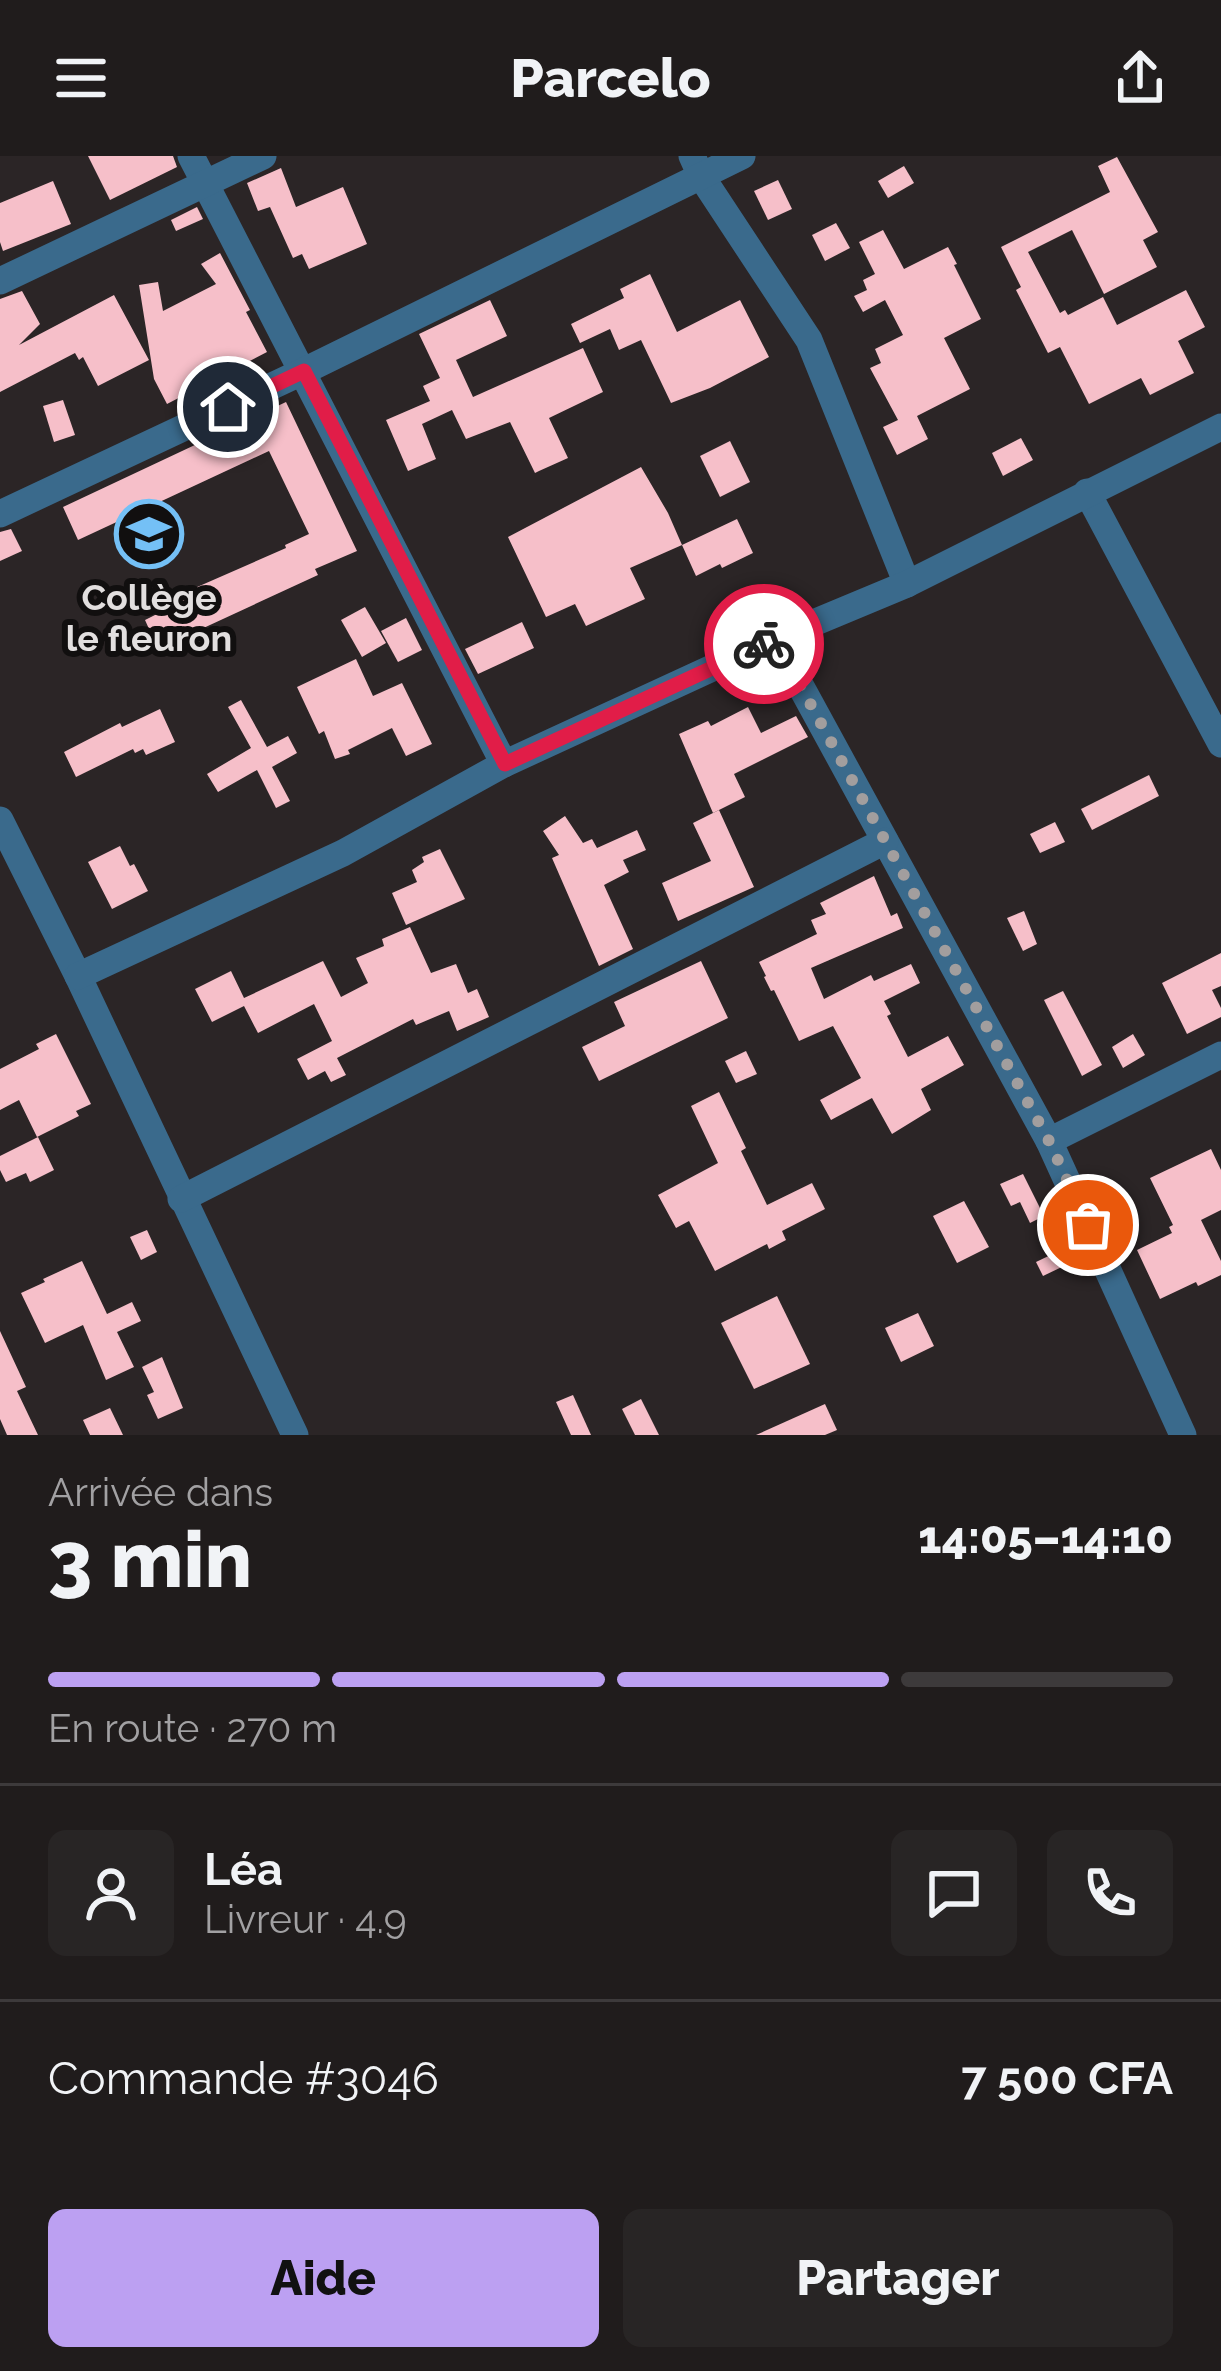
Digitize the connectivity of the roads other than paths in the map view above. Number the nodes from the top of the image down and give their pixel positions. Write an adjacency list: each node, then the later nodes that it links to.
1 (191, 156): 5 (street)
2 (263, 156): 5 (street)
3 (742, 156): 4 (street)
4 (696, 166): 7 (street); 11 (street)
5 (205, 184): 6 (street); 7 (street)
6 (0, 281)
7 (304, 371): 10 (street); 14 (street)
8 (1221, 427): 9 (street)
9 (1087, 492): 11 (street); 13 (street)
10 (0, 514)
11 (907, 584): 12 (street)
12 (775, 639): 14 (street); 16 (street)
13 (1221, 744)
14 (505, 764): 17 (street)
15 (0, 820): 17 (street)
16 (886, 841): 19 (street); 20 (street)
17 (78, 976): 20 (street)
18 (1221, 1055): 19 (street)
19 (1049, 1141): 22 (street)
20 (182, 1199): 21 (street)
21 (295, 1435)
22 (1183, 1435)

